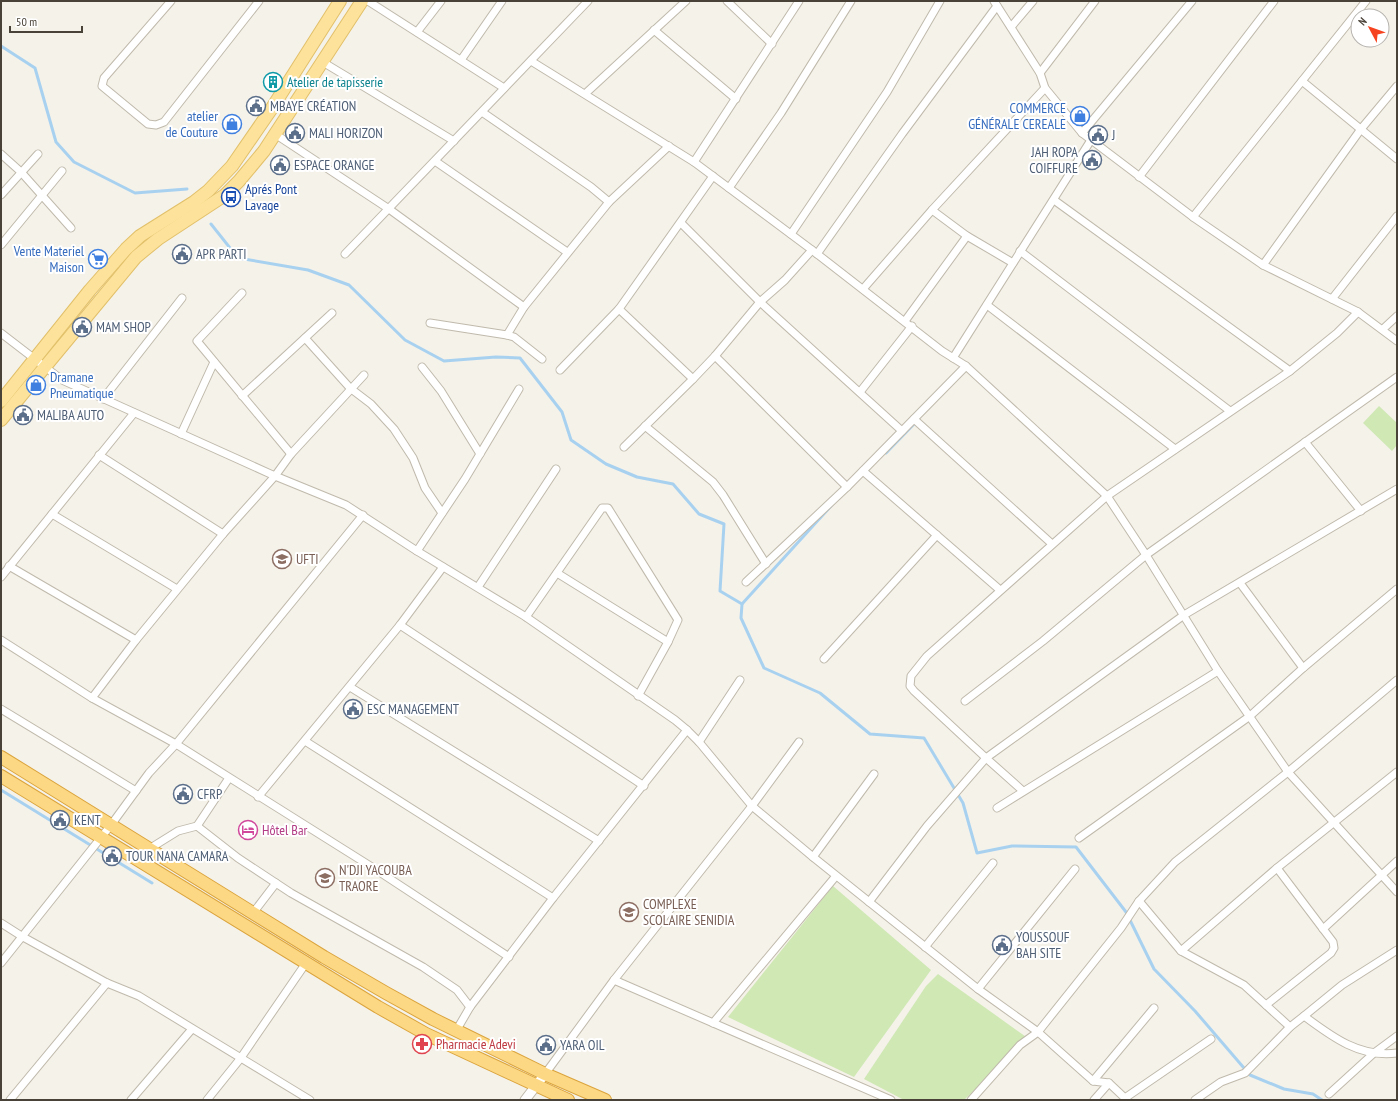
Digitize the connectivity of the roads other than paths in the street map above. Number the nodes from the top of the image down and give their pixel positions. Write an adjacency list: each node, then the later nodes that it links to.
1 (170, 1): 2 (street)
2 (259, 1)
3 (340, 1): 93 (main road)
4 (362, 1): 25 (main road)
5 (368, 1): 22 (street)
6 (442, 1): 22 (street)
7 (502, 1): 24 (street)
8 (588, 1): 26 (street)
9 (685, 1): 21 (street); 32 (street)
10 (727, 1): 23 (street)
11 (799, 1): 23 (street)
12 (851, 1): 50 (street)
13 (939, 1): 61 (street)
14 (1033, 1): 20 (street)
15 (1095, 1): 27 (street)
16 (1192, 1): 36 (street)
17 (1274, 1): 49 (street)
18 (1366, 1): 28 (street)
19 (996, 3): 20 (street); 65 (street)
20 (1011, 27): 27 (street)
21 (654, 30): 32 (street); 33 (street)
22 (417, 32): 24 (street)
23 (772, 44): 33 (street)
24 (460, 60): 30 (street)
25 (322, 61): 37 (main road); 39 (street)
26 (531, 61): 30 (street); 32 (street)
27 (1040, 73): 31 (street)
28 (1302, 81): 35 (street); 58 (street)
29 (1397, 86): 35 (street)
30 (504, 88): 34 (street)
31 (1045, 88): 36 (street); 56 (street)
32 (586, 93): 40 (street)
33 (736, 99): 45 (street)
34 (482, 112): 39 (street); 54 (street)
35 (1361, 129): 43 (street); 69 (street)
36 (1082, 133): 38 (street)
37 (275, 134): 55 (street); 93 (main road)
38 (1091, 140): 49 (street); 53 (street)
39 (454, 141): 44 (street)
40 (669, 146): 45 (street); 54 (street)
41 (1, 154): 47 (street)
42 (38, 154): 47 (street)
43 (1397, 159)
44 (434, 161): 55 (street); 64 (street)
45 (694, 162): 48 (street)
46 (62, 171): 52 (street)
47 (21, 172): 51 (street); 52 (street)
48 (713, 176): 50 (street); 59 (street)
49 (1139, 176): 58 (street)
50 (729, 188): 61 (street)
51 (1, 195)
52 (42, 195): 60 (street); 63 (street)
53 (1054, 200): 66 (street); 97 (street)
54 (609, 202): 64 (street)
55 (389, 209): 67 (street); 76 (street)
56 (932, 210): 62 (street); 70 (street)
57 (1397, 216): 73 (street)
58 (1193, 217): 69 (street)
59 (681, 223): 74 (street); 77 (street)
60 (71, 228)
61 (791, 234): 65 (street)
62 (967, 236): 68 (street); 81 (street)
63 (1, 245)
64 (567, 252): 76 (street)
65 (815, 252): 70 (street); 74 (street)
66 (1020, 252): 68 (street); 107 (street)
67 (345, 254)
68 (1013, 262): 75 (street)
69 (1263, 265): 73 (street)
70 (863, 289): 81 (street)
71 (242, 293): 92 (street)
72 (182, 298): 105 (street)
73 (1332, 299): 78 (street)
74 (760, 302): 89 (street); 103 (street)
75 (987, 305): 90 (street); 116 (street)
76 (524, 306): 86 (street)
77 (619, 309): 96 (street); 100 (street)
78 (1358, 312): 84 (street); 97 (street)
79 (332, 313): 87 (street)
80 (1397, 316): 84 (street)
81 (905, 321): 83 (street)
82 (430, 322): 86 (street)
83 (912, 326): 90 (street); 103 (street)
84 (1383, 329): 88 (street)
85 (1, 333): 93 (street)
86 (507, 335): 91 (street)
87 (305, 338): 101 (street); 104 (street)
88 (1397, 341)
89 (715, 356): 100 (street); 123 (street)
90 (953, 358): 94 (street)
91 (542, 359)
92 (214, 362): 104 (street); 113 (street)
93 (40, 363): 105 (street); 106 (main road); 110 (main road)
94 (966, 366): 109 (street); 125 (street)
95 (422, 367): 118 (street)
96 (560, 370)
97 (1290, 371): 107 (street)
98 (364, 375): 101 (street)
99 (1397, 378): 114 (street)
100 (693, 379): 111 (street)
101 (350, 388): 117 (street); 127 (street)
102 (519, 389): 118 (street)
103 (860, 392): 112 (street)
104 (242, 396): 117 (street)
105 (103, 399): 108 (street)
106 (1, 400)
107 (1230, 411): 116 (street)
108 (134, 413): 113 (street); 119 (street)
109 (914, 419): 112 (street); 132 (street)
110 (1, 420)
111 (645, 426): 115 (street); 135 (street)
112 (902, 431): 121 (street)
113 (182, 434): 122 (street)
114 (1305, 442): 126 (street); 134 (street)
115 (624, 447)
116 (1175, 449): 125 (street)
117 (291, 454): 122 (street)
118 (480, 454): 127 (street)
119 (100, 455): 128 (street); 130 (street)
120 (556, 469): 142 (street)
121 (864, 471): 123 (street); 131 (street)
122 (275, 476): 129 (street); 130 (street)
123 (847, 487): 135 (street)
124 (1397, 489): 126 (street)
125 (1107, 496): 132 (street); 134 (street)
126 (1361, 511): 141 (street)
127 (442, 513): 133 (street)
128 (52, 514): 136 (street); 143 (street)
129 (363, 515): 133 (street); 167 (street)
130 (223, 534): 143 (street)
131 (937, 535): 144 (street); 152 (street)
132 (1052, 544): 144 (street)
133 (417, 551): 137 (street)
134 (1146, 554): 146 (street); 160 (street)
135 (766, 564): 140 (street)
136 (10, 566): 139 (street); 150 (street)
137 (443, 567): 142 (street); 148 (street)
138 (557, 573): 147 (street); 151 (street); 151 (street)
139 (1, 577)
140 (746, 582)
141 (1240, 583): 146 (street); 153 (street)
142 (478, 587): 147 (street)
143 (177, 589): 150 (street)
144 (1000, 590): 169 (street)
145 (1397, 590): 153 (street)
146 (1184, 615): 154 (street); 169 (street)
147 (526, 617): 158 (street)
148 (400, 625): 157 (street); 175 (street)
149 (1, 640): 159 (street)
150 (136, 640): 159 (street)
151 (668, 642): 158 (street)
152 (824, 659)
153 (1303, 668): 162 (street)
154 (1218, 671): 162 (street); 177 (street)
155 (740, 680): 165 (street)
156 (1397, 680): 170 (street)
157 (350, 686): 164 (street); 186 (street)
158 (638, 696): 163 (street)
159 (92, 698): 167 (street)
160 (965, 701)
161 (1, 709): 176 (street)
162 (1250, 716): 170 (street); 185 (street)
163 (687, 730): 165 (street); 175 (street)
164 (305, 741): 178 (street); 197 (street)
165 (699, 742): 179 (street)
166 (799, 742): 179 (street)
167 (176, 744): 174 (street); 176 (street)
168 (1, 757): 182 (highway)
169 (986, 758): 177 (street); 199 (street)
170 (1288, 772): 181 (street); 198 (street)
171 (1397, 772): 181 (street)
172 (874, 774): 188 (street)
173 (1, 776): 184 (highway)
174 (229, 778): 178 (street); 183 (street)
175 (644, 786): 186 (street)
176 (136, 791): 182 (street)
177 (1023, 791): 180 (street)
178 (258, 797): 207 (street)
179 (752, 806): 188 (street); 210 (street)
180 (997, 808)
181 (1334, 824): 191 (street); 193 (street)
182 (111, 825): 184 (street); 187 (highway)
183 (197, 826): 187 (street); 195 (street)
184 (101, 837): 203 (street); 209 (highway)
185 (1079, 838)
186 (599, 841): 197 (street)
187 (149, 849): 200 (highway)
188 (813, 857): 194 (street)
189 (1397, 861): 193 (street)
190 (994, 864): 204 (street)
191 (1277, 868): 202 (street); 206 (street)
192 (1075, 869): 212 (street)
193 (1381, 874): 196 (street); 202 (street)
194 (836, 876): 199 (street); 217 (street)
195 (276, 883): 200 (street); 214 (street)
196 (1397, 892)
197 (554, 898): 207 (street)
198 (1139, 901): 206 (street); 221 (street)
199 (869, 902): 204 (street)
200 (253, 913): 220 (highway)
201 (1, 924): 203 (street)
202 (1323, 929): 213 (street)
203 (23, 937): 208 (street); 211 (street)
204 (925, 947): 212 (street)
205 (1397, 950): 216 (street)
206 (1181, 951): 213 (street)
207 (509, 956): 214 (street)
208 (1, 963)
209 (306, 964): 226 (street); 230 (highway)
210 (614, 980): 217 (street); 227 (street)
211 (107, 983): 219 (street); 233 (street)
212 (978, 989): 221 (street)
213 (1266, 1005): 218 (street)
214 (470, 1006): 220 (street)
215 (1154, 1008): 228 (street)
216 (1304, 1016): 218 (street); 224 (street)
217 (713, 1023): 240 (street)
218 (1290, 1028): 243 (street)
219 (192, 1029): 226 (street); 234 (street)
220 (456, 1031): 227 (highway)
221 (1038, 1032): 228 (street); 241 (street)
222 (1397, 1036): 224 (street)
223 (1211, 1039): 232 (street)
224 (1374, 1053): 225 (street); 231 (street)
225 (1397, 1053)
226 (240, 1059): 235 (street); 236 (street)
227 (545, 1074): 230 (street); 239 (highway)
228 (1093, 1081): 229 (street)
229 (1109, 1083): 232 (street); 242 (street)
230 (536, 1086): 237 (street); 238 (highway)
231 (1329, 1094)
232 (1126, 1099)
233 (10, 1100)
234 (131, 1100)
235 (207, 1100)
236 (308, 1100)
237 (525, 1100)
238 (568, 1100)
239 (605, 1100)
240 (891, 1100)
241 (971, 1100)
242 (1094, 1100)
243 (1195, 1100)

